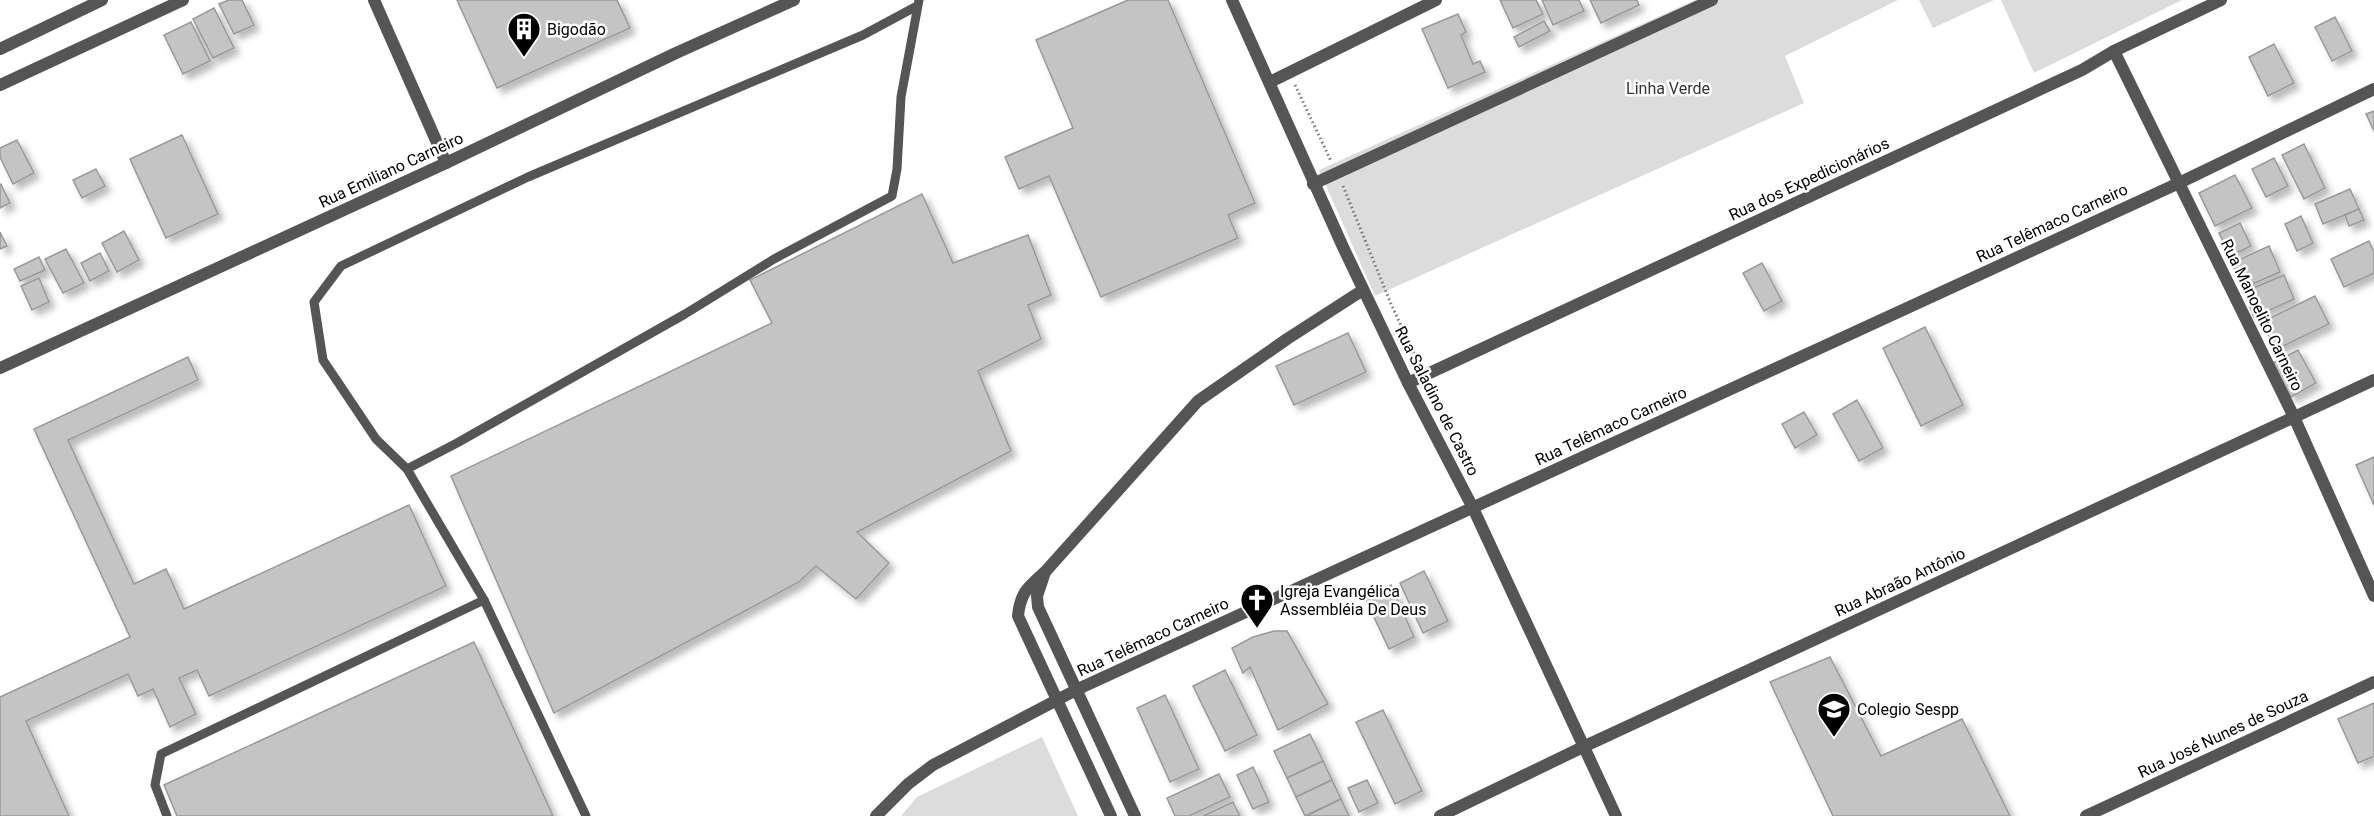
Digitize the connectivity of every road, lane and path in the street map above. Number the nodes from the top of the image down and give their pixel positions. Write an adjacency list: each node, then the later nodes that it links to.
1 (102, 0): 10 (street)
2 (183, 0): 14 (street)
3 (374, 0): 16 (street)
4 (794, 0): 16 (street, Rua Emiliano Carneiro)
5 (1232, 0): 13 (street, Rua Saladino de Castro)
6 (1436, 0): 12 (street)
7 (1712, 0): 17 (street)
8 (2221, 0): 11 (street, Rua dos Expedicionários)
9 (918, 3): 26 (lane); 26 (lane)
10 (0, 49)
11 (2114, 51): 18 (street, Rua Manoelito Carneiro); 22 (street, Rua dos Expedicionários)
12 (1289, 73): 13 (street); 17 (path)
13 (1270, 82): 19 (street, Rua Saladino de Castro)
14 (0, 85)
15 (2374, 89): 18 (street, Rua Telêmaco Carneiro)
16 (446, 164): 21 (street, Rua Emiliano Carneiro)
17 (1337, 173): 19 (street); 22 (path)
18 (2179, 183): 25 (street, Rua Manoelito Carneiro); 27 (street, Rua Telêmaco Carneiro)
19 (1313, 184): 20 (street, Rua Saladino de Castro)
20 (1363, 290): 24 (street, Rua Saladino de Castro); 28 (street)
21 (0, 368)
22 (1425, 376): 24 (street, Rua dos Expedicionários)
23 (2374, 380): 25 (street, Rua Abraão Antônio)
24 (1408, 383): 27 (street, Rua Saladino de Castro)
25 (2294, 417): 29 (street, Rua Manoelito Carneiro); 34 (street, Rua Abraão Antônio)
26 (407, 469): 30 (lane)
27 (1473, 508): 32 (street, Rua Telêmaco Carneiro); 34 (street, Rua Saladino de Castro)
28 (1045, 572): 32 (street); 33 (street)
29 (2374, 596)
30 (484, 600): 35 (lane); 36 (lane)
31 (2374, 682): 42 (street, Rua José Nunes de Souza)
32 (1078, 689): 33 (street, Rua Telêmaco Carneiro); 39 (street)
33 (1056, 700): 37 (street, Rua Telêmaco Carneiro); 38 (street)
34 (1583, 747): 40 (street, Rua Abraão Antônio); 41 (street, Rua Saladino de Castro)
35 (167, 816)
36 (586, 816)
37 (876, 816)
38 (1111, 816)
39 (1135, 816)
40 (1440, 816)
41 (1616, 816)
42 (2086, 816)

